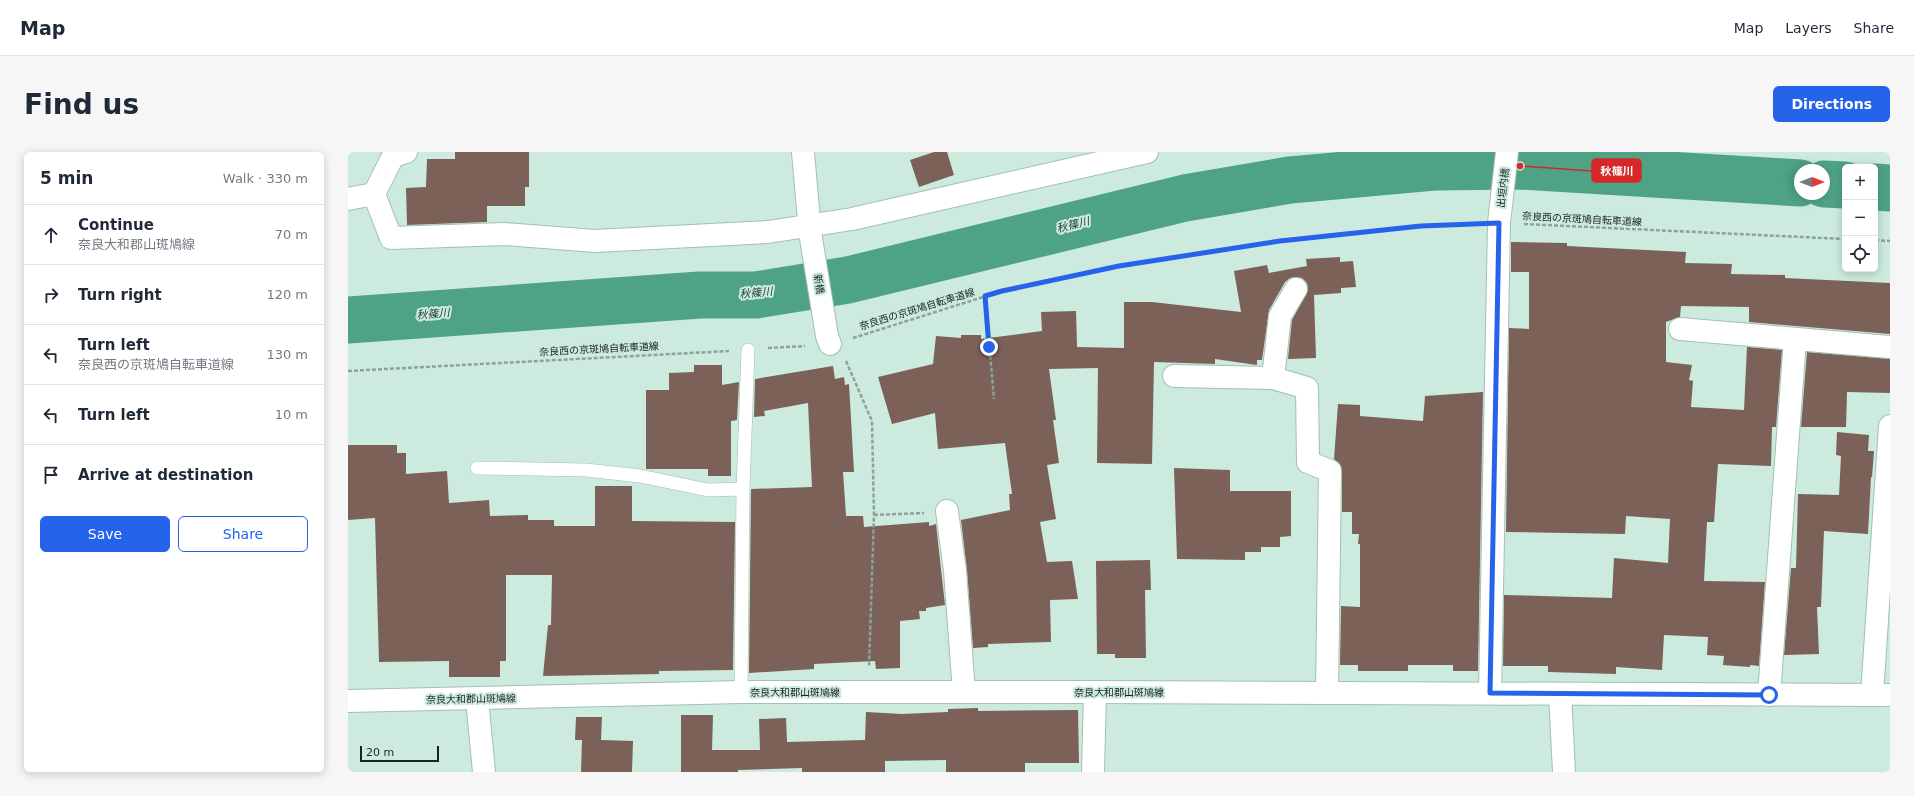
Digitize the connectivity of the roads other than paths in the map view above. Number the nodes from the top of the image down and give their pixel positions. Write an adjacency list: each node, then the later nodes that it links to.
1 (406, 152): 5 (street)
2 (803, 152): 7 (street, 新橋)
3 (1147, 152): 7 (street)
4 (1507, 152): 24 (street, 出垣内橋)
5 (374, 194): 6 (street); 7 (street)
6 (348, 199)
7 (810, 229): 11 (street, 新橋)
8 (1296, 289): 15 (street)
9 (1680, 329): 10 (street)
10 (1795, 339): 12 (street); 26 (street)
11 (832, 341)
12 (1890, 347)
13 (748, 350): 18 (lane)
14 (1174, 376): 15 (street)
15 (1273, 378): 23 (street)
16 (1890, 426): 27 (street)
17 (477, 468): 18 (lane)
18 (743, 489): 20 (lane)
19 (947, 511): 21 (street)
20 (741, 692): 21 (street, 奈良大和郡山斑鳩線); 28 (street, 奈良大和郡山斑鳩線)
21 (964, 692): 22 (street, 奈良大和郡山斑鳩線)
22 (1095, 692): 23 (street, 奈良大和郡山斑鳩線); 31 (street)
23 (1328, 693): 24 (street, 奈良大和郡山斑鳩線)
24 (1490, 693): 25 (street, 奈良大和郡山斑鳩線)
25 (1560, 694): 26 (street, 奈良大和郡山斑鳩線); 32 (street)
26 (1769, 695): 27 (street, 奈良大和郡山斑鳩線)
27 (1881, 695)
28 (477, 699): 29 (street, 奈良大和郡山斑鳩線); 30 (street)
29 (348, 701)
30 (484, 772)
31 (1093, 772)
32 (1564, 772)

